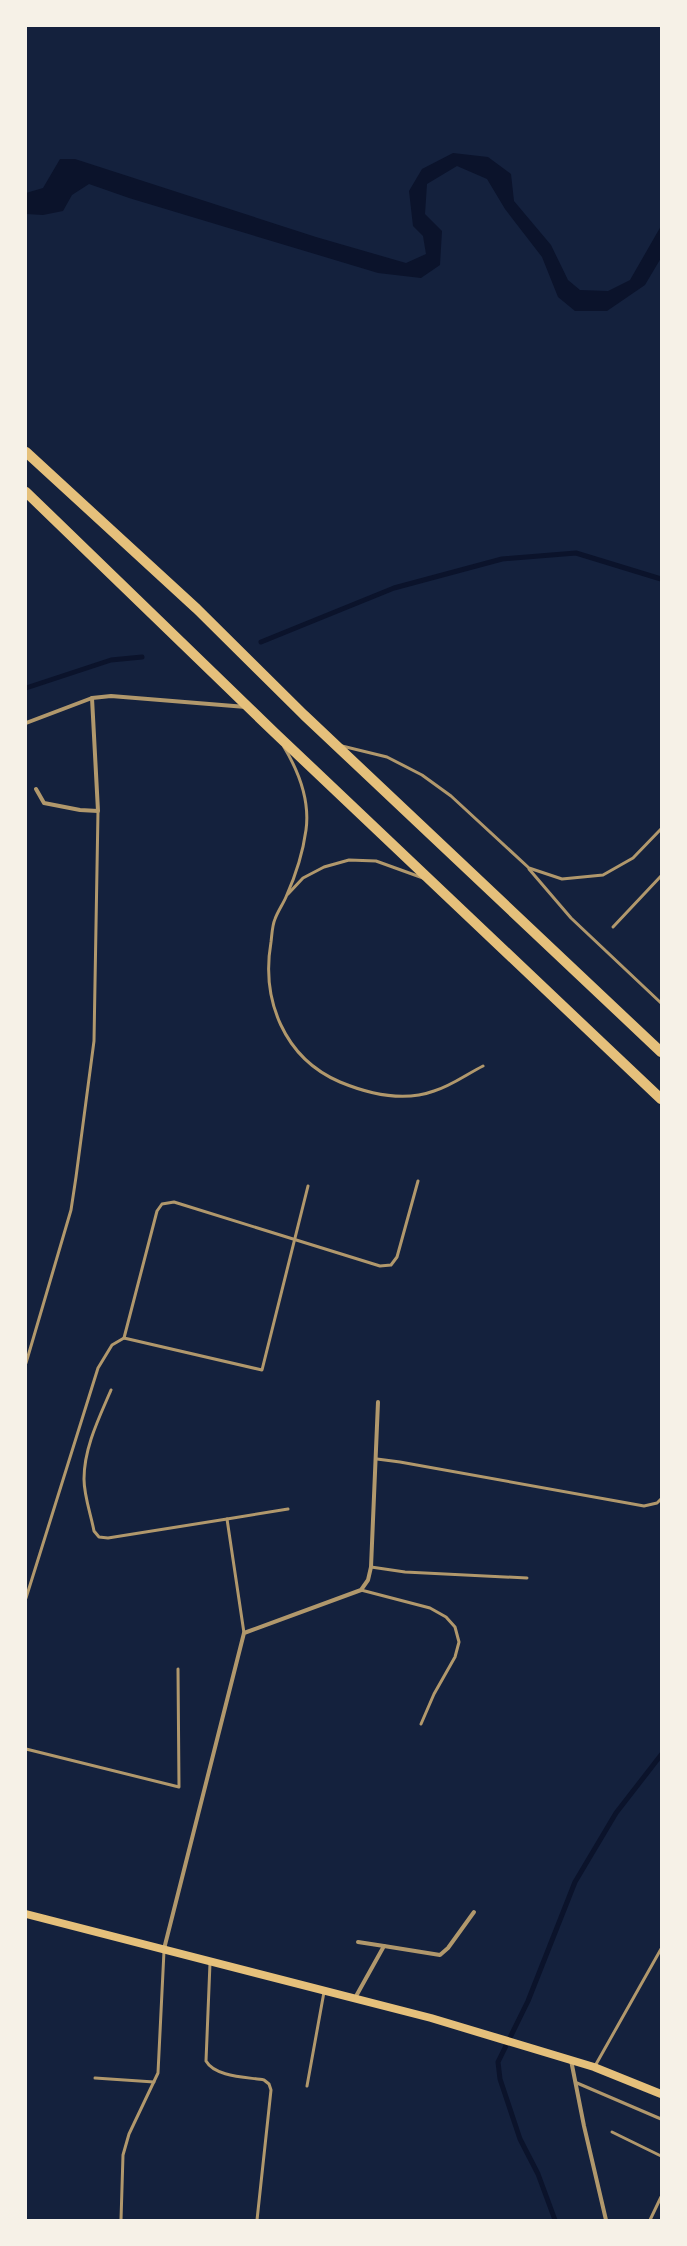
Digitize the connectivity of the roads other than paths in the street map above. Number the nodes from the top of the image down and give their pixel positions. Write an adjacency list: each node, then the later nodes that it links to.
1 (26, 452): 7 (main road)
2 (26, 492): 4 (main road)
3 (92, 698): 4 (street); 5 (street); 9 (street)
4 (250, 708): 6 (main road)
5 (26, 723)
6 (275, 733): 13 (main road); 14 (lane)
7 (336, 745): 11 (lane); 17 (main road)
8 (36, 789): 9 (street)
9 (98, 811): 24 (lane)
10 (661, 829): 11 (lane)
11 (529, 868): 16 (lane)
12 (661, 876): 15 (lane)
13 (432, 881): 14 (lane); 19 (main road)
14 (287, 896): 18 (lane)
15 (613, 927)
16 (661, 1003)
17 (661, 1052)
18 (483, 1066)
19 (661, 1099)
20 (418, 1181): 22 (lane)
21 (308, 1186): 22 (lane)
22 (293, 1239): 23 (lane); 23 (lane)
23 (124, 1338): 35 (lane)
24 (26, 1363)
25 (111, 1390): 31 (lane)
26 (378, 1402): 27 (street)
27 (377, 1459): 29 (lane); 32 (street)
28 (661, 1499): 29 (lane)
29 (659, 1503)
30 (288, 1509): 31 (lane)
31 (227, 1520): 36 (lane)
32 (371, 1567): 33 (lane); 34 (street)
33 (527, 1578)
34 (361, 1590): 36 (street); 38 (lane)
35 (26, 1598)
36 (244, 1633): 44 (street)
37 (178, 1669): 39 (lane)
38 (421, 1724)
39 (26, 1749)
40 (474, 1912): 43 (street)
41 (26, 1914): 44 (main road)
42 (358, 1942): 43 (street)
43 (384, 1946): 50 (street)
44 (164, 1949): 48 (main road); 54 (lane)
45 (661, 1949): 46 (lane)
46 (657, 1956): 47 (lane); 52 (lane)
47 (661, 1959)
48 (210, 1961): 49 (main road); 63 (lane)
49 (325, 1990): 50 (main road); 56 (lane)
50 (355, 1998): 51 (main road)
51 (571, 2060): 52 (main road); 55 (street)
52 (594, 2067): 57 (main road)
53 (95, 2078): 54 (lane)
54 (154, 2082): 62 (lane)
55 (577, 2083): 58 (lane); 64 (street)
56 (307, 2086)
57 (661, 2094)
58 (661, 2119)
59 (612, 2132): 60 (lane)
60 (661, 2156)
61 (661, 2197): 65 (lane)
62 (121, 2220)
63 (257, 2220)
64 (606, 2220)
65 (650, 2220)

